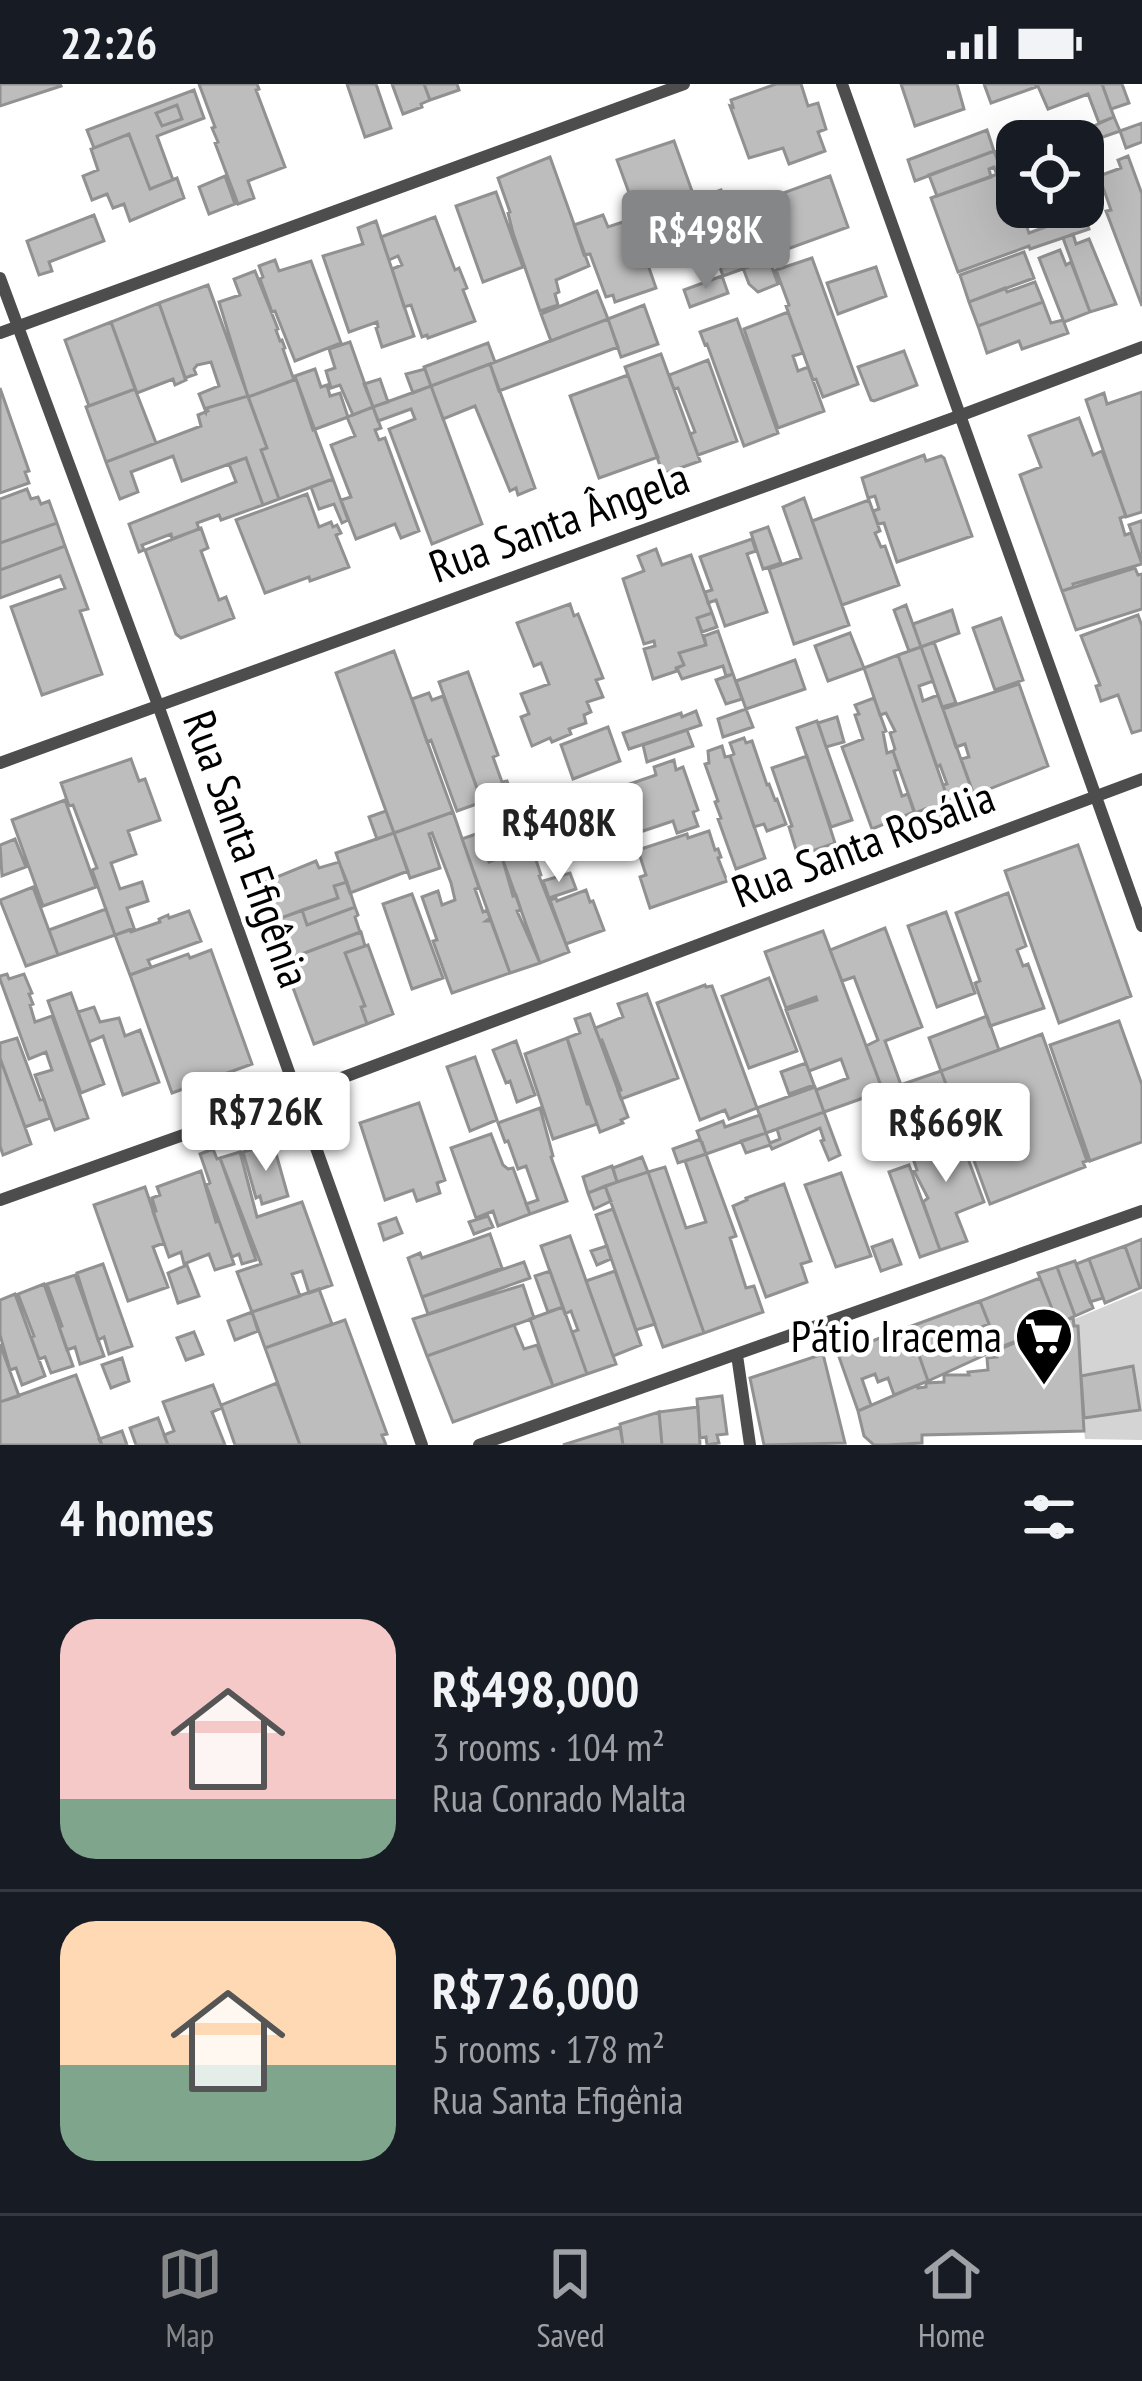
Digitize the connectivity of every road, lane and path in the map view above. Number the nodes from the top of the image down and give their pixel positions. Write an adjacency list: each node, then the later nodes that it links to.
1 (684, 84): 4 (street)
2 (842, 84): 7 (street)
3 (0, 278): 4 (street, Rua Santa Efigênia)
4 (16, 327): 5 (street); 8 (street, Rua Santa Efigênia)
5 (0, 333)
6 (1142, 347): 7 (street, Rua Santa Ângela)
7 (959, 416): 8 (street, Rua Santa Ângela); 11 (street)
8 (158, 705): 9 (street, Rua Santa Ângela); 13 (street, Rua Santa Efigênia)
9 (0, 763)
10 (1142, 779): 11 (street, Rua Santa Rosália)
11 (1094, 796): 12 (street); 13 (street, Rua Santa Rosália)
12 (1142, 926)
13 (296, 1095): 14 (street, Rua Santa Rosália); 17 (street, Rua Santa Efigênia)
14 (0, 1200)
15 (1142, 1211): 16 (street)
16 (737, 1355): 18 (street); 19 (street)
17 (422, 1445)
18 (479, 1445)
19 (750, 1445)

